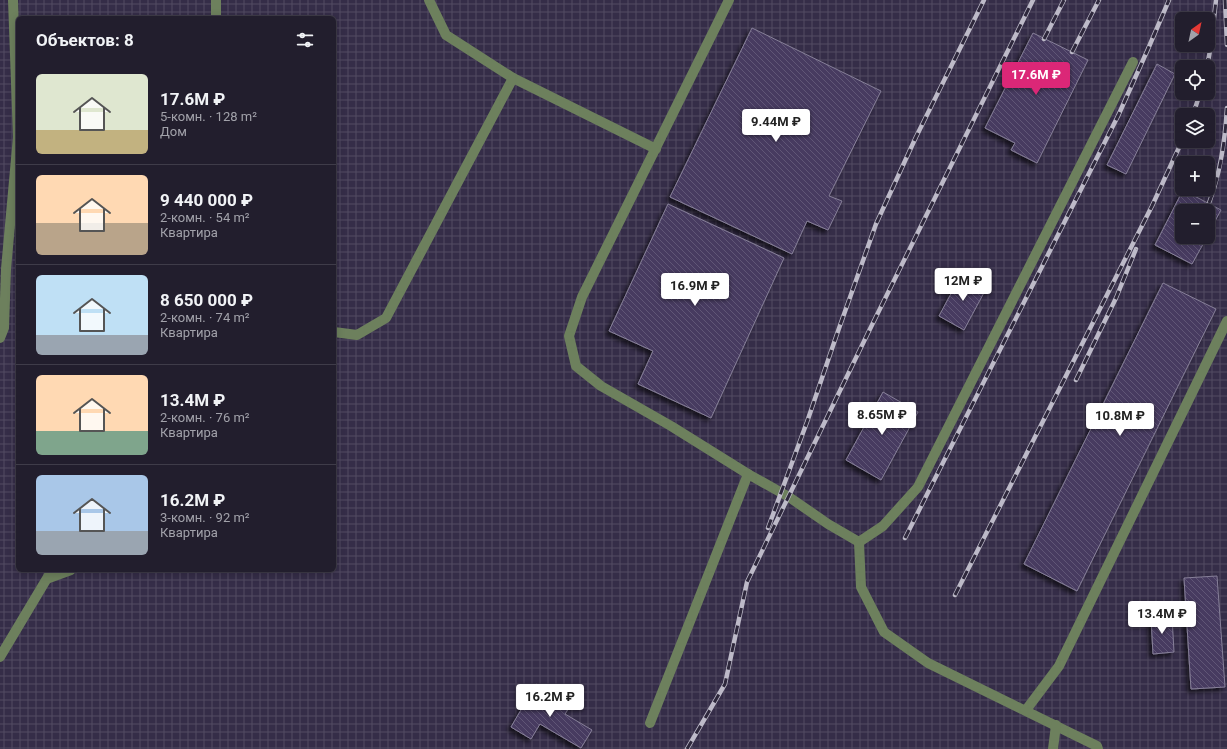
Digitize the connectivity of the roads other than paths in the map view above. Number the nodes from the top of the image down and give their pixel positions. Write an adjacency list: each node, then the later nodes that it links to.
1 (13, 0): 8 (lane)
2 (216, 0): 5 (lane)
3 (429, 0): 7 (lane)
4 (729, 0): 9 (lane)
5 (216, 16)
6 (1133, 62): 15 (lane)
7 (513, 78): 9 (lane); 13 (lane)
8 (16, 82)
9 (656, 149): 14 (lane)
10 (16, 159): 12 (lane)
11 (1227, 321): 19 (lane)
12 (1, 332)
13 (336, 332)
14 (748, 474): 15 (lane); 20 (lane)
15 (859, 542): 19 (lane)
16 (60, 572): 17 (lane)
17 (50, 574): 18 (lane)
18 (0, 657)
19 (1026, 710): 21 (lane)
20 (650, 723)
21 (1056, 725): 22 (lane); 23 (lane)
22 (1053, 749)
23 (1098, 749)

